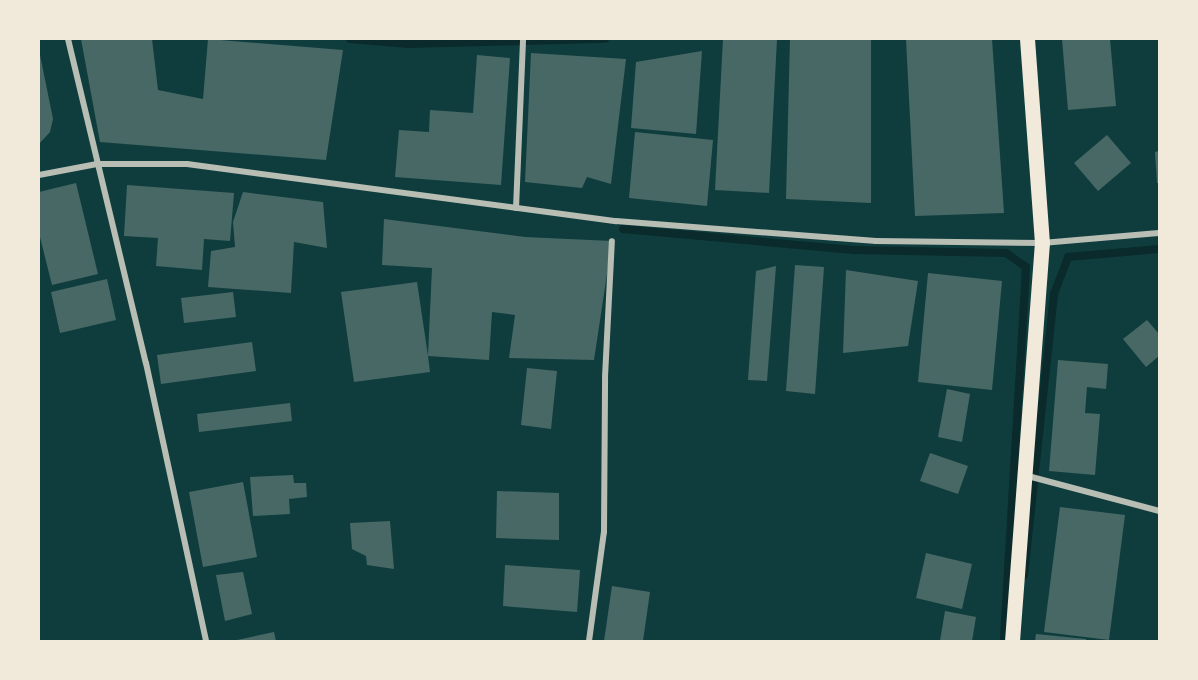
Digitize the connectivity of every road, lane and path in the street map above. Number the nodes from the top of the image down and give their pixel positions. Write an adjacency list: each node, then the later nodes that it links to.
1 (68, 39): 4 (street)
2 (523, 39): 6 (street)
3 (1027, 39): 9 (main road)
4 (97, 164): 5 (street); 6 (street); 12 (street)
5 (39, 175)
6 (516, 208): 9 (street)
7 (1159, 233): 9 (street)
8 (612, 241): 13 (street)
9 (1042, 243): 10 (main road)
10 (1024, 475): 11 (street); 14 (main road)
11 (1159, 511)
12 (206, 641)
13 (589, 641)
14 (1012, 641)

